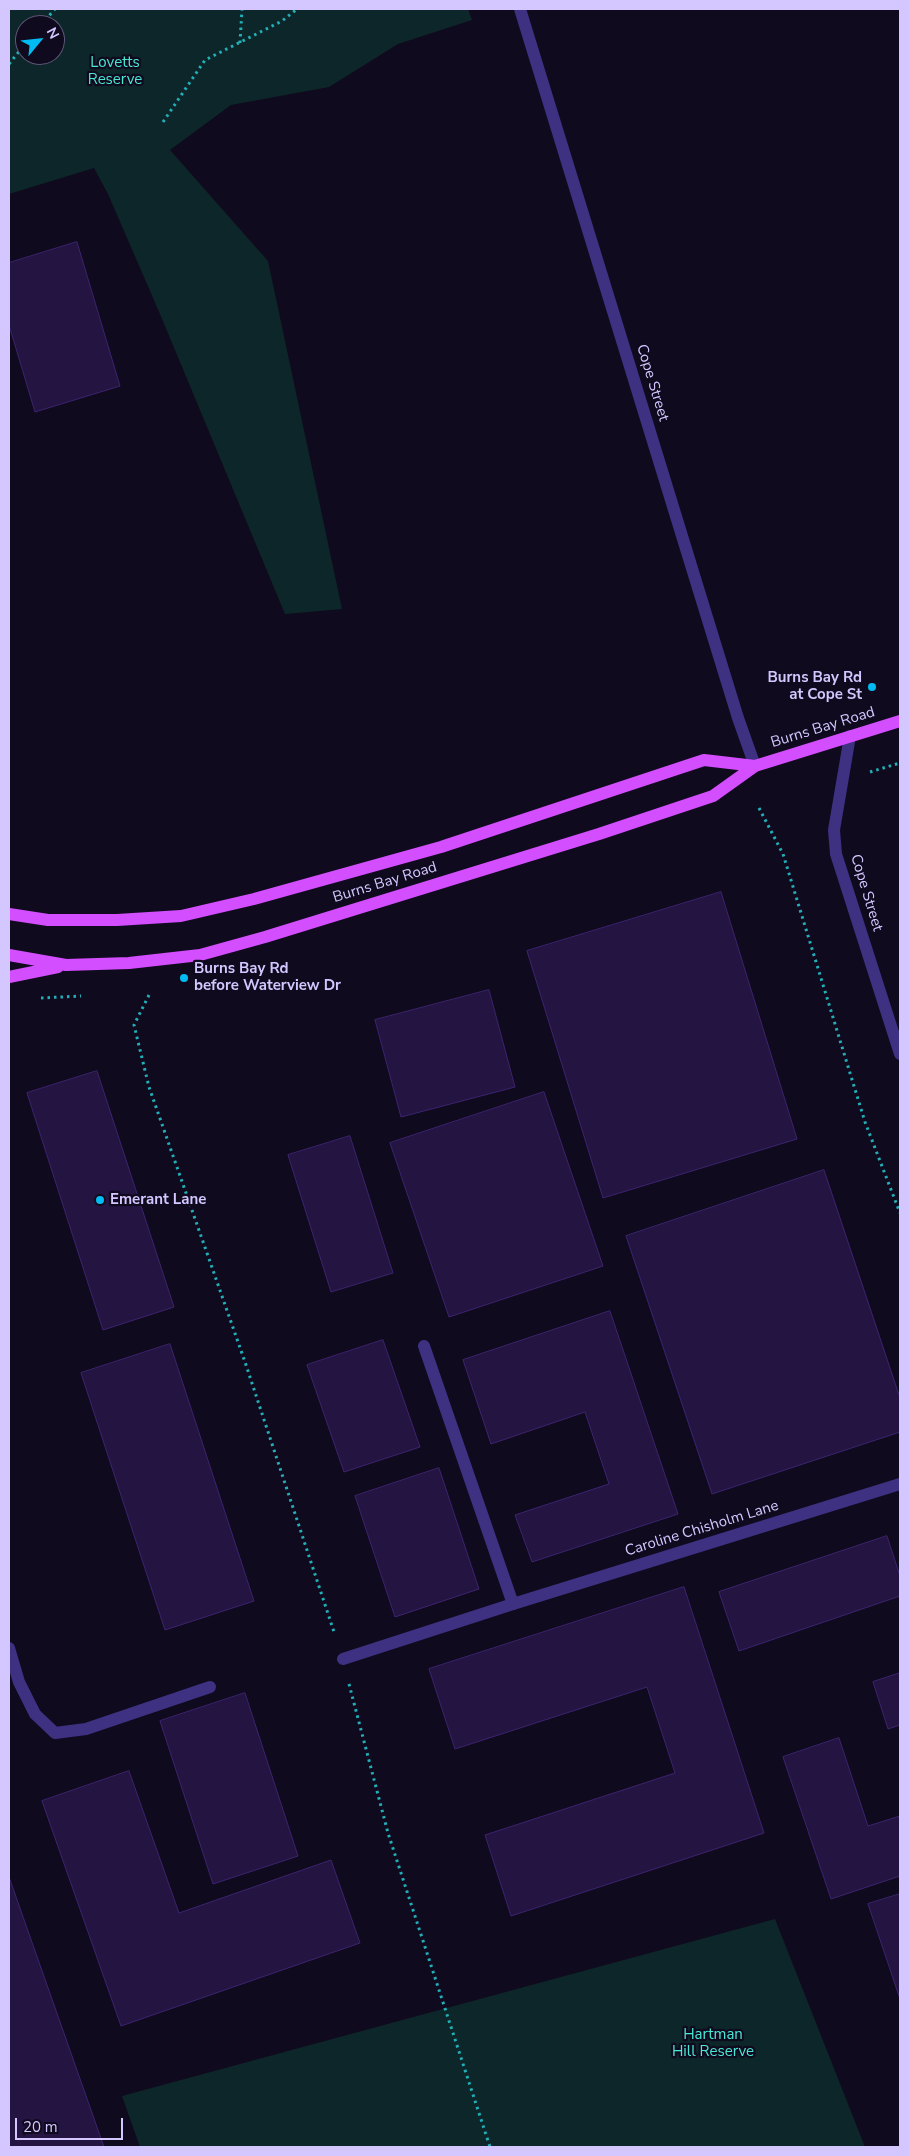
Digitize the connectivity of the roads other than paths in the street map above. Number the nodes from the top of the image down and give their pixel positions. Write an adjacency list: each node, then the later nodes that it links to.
1 (520, 9): 4 (street, Cope Street)
2 (900, 721): 3 (main road, Burns Bay Road)
3 (850, 736): 4 (main road, Burns Bay Road); 9 (street, Cope Street)
4 (755, 766): 5 (main road, Burns Bay Road); 7 (main road, Burns Bay Road)
5 (9, 914)
6 (9, 955): 7 (main road, Burns Bay Road)
7 (66, 965): 8 (main road)
8 (9, 977)
9 (900, 1054)
10 (424, 1346): 12 (street)
11 (900, 1484): 12 (street, Caroline Chisholm Lane)
12 (512, 1604): 14 (street, Caroline Chisholm Lane)
13 (9, 1648): 15 (street)
14 (343, 1660)
15 (210, 1687)

